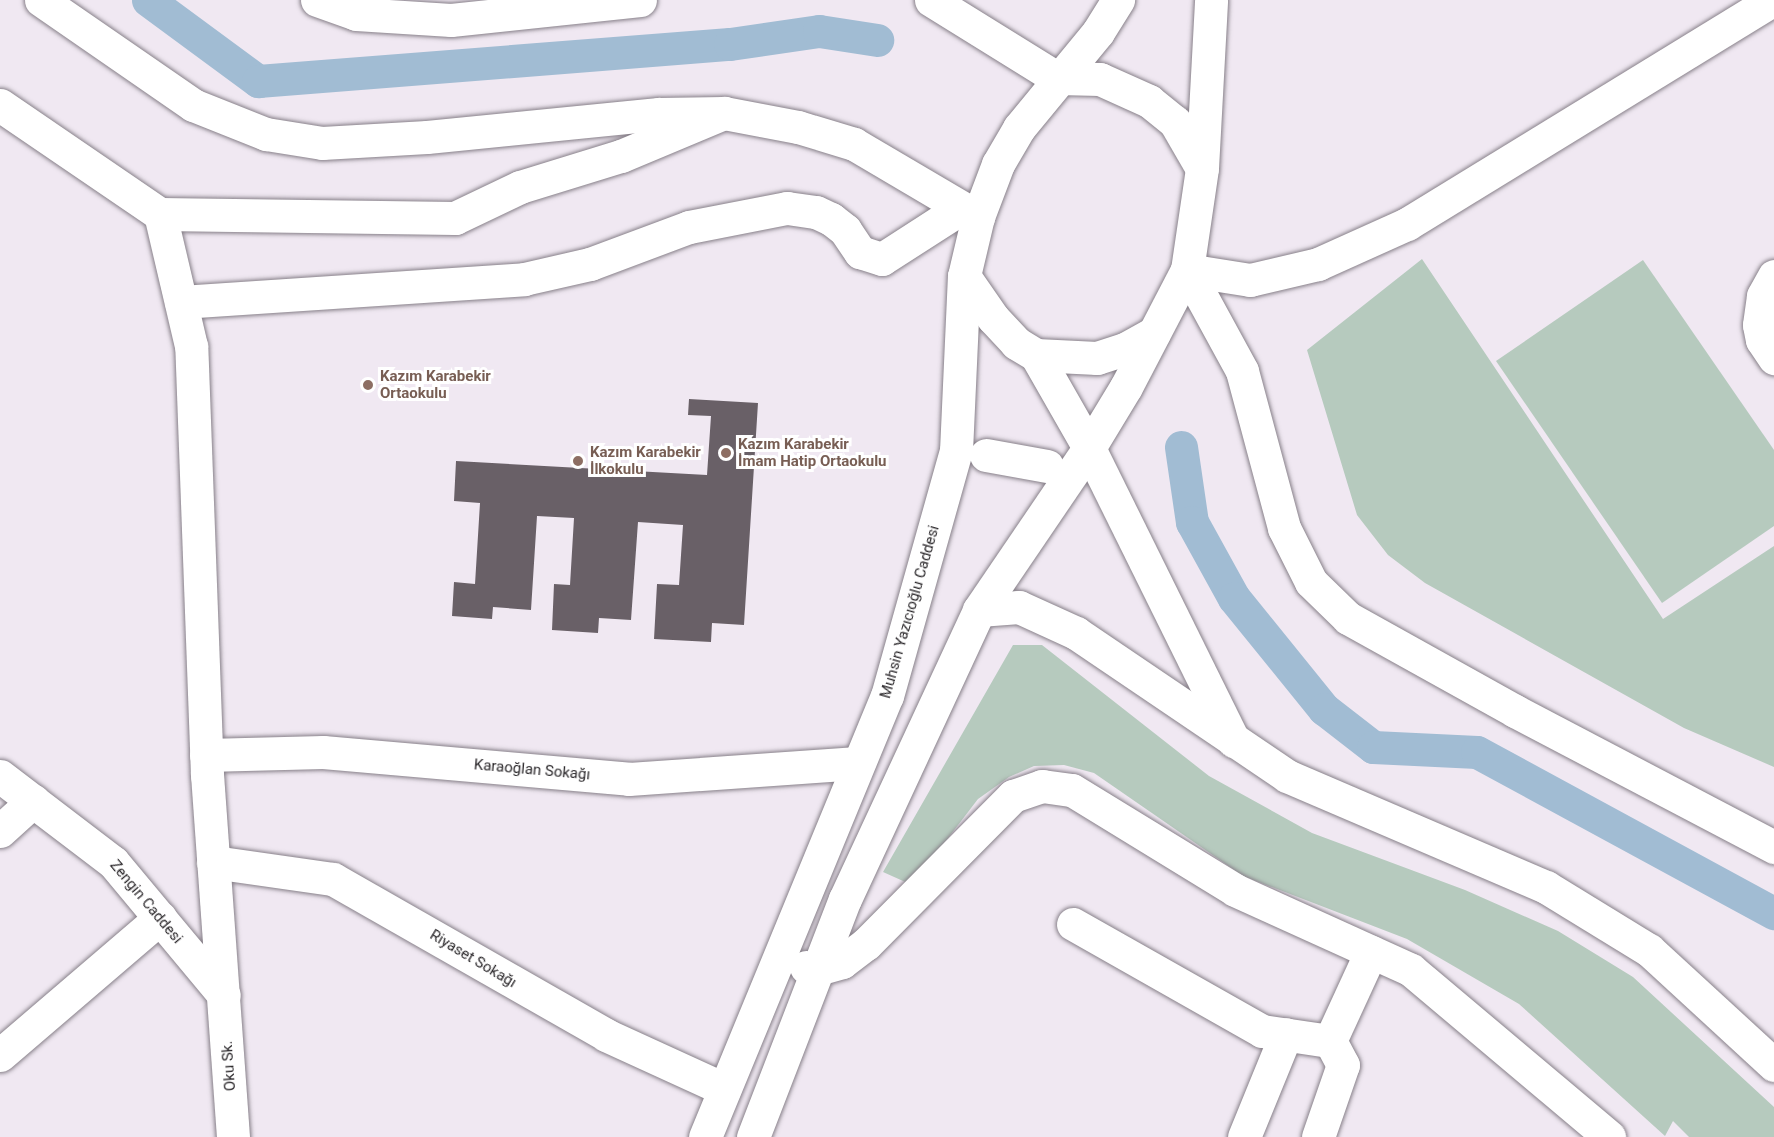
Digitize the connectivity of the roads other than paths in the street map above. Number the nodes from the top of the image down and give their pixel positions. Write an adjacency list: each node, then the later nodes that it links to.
1 (41, 0): 10 (street)
2 (317, 0): 3 (street)
3 (640, 0)
4 (931, 0): 8 (street)
5 (1118, 0): 8 (street, Muhsin Yazıcıoğlu Caddesi)
6 (1211, 0): 11 (street)
7 (1772, 0): 14 (street)
8 (1057, 78): 11 (street); 12 (street, Muhsin Yazıcıoğlu Caddesi)
9 (0, 105): 13 (street)
10 (724, 113): 12 (street); 13 (street)
11 (1202, 168): 14 (street)
12 (970, 212): 15 (street, Muhsin Yazıcıoğlu Caddesi); 17 (street)
13 (160, 214): 17 (street, Oku Sk.)
14 (1186, 270): 18 (street); 31 (street)
15 (964, 276): 19 (street); 27 (street, Muhsin Yazıcıoğlu Caddesi)
16 (1774, 276): 20 (street)
17 (181, 302): 26 (street, Oku Sk.)
18 (1154, 333): 19 (street); 21 (street)
19 (1036, 355): 21 (street)
20 (1774, 358)
21 (1089, 447): 24 (street); 25 (street)
22 (986, 455): 23 (street)
23 (1047, 466)
24 (979, 610): 25 (street); 37 (street)
25 (1235, 742): 42 (street)
26 (206, 755): 27 (street, Karaoğlan Sokağı); 32 (street, Oku Sk.)
27 (857, 763): 36 (street, Muhsin Yazıcıoğlu Caddesi)
28 (0, 776): 29 (street, Zengin Caddesi)
29 (33, 801): 30 (street); 33 (street, Zengin Caddesi)
30 (0, 831)
31 (1774, 847)
32 (213, 862): 38 (street, Oku Sk.); 43 (street, Riyaset Sokağı)
33 (160, 918): 38 (street, Zengin Caddesi); 41 (street)
34 (1073, 924): 39 (street)
35 (1371, 952): 37 (street); 40 (street); 49 (street)
36 (777, 961): 37 (street); 43 (street, Muhsin Yazıcıoğlu Caddesi)
37 (818, 969): 46 (street)
38 (224, 995): 44 (street, Oku Sk.)
39 (1286, 1034): 40 (street); 47 (street)
40 (1330, 1041): 48 (street)
41 (0, 1055)
42 (1774, 1065)
43 (724, 1089): 45 (street, Muhsin Yazıcıoğlu Caddesi)
44 (233, 1137)
45 (705, 1137)
46 (753, 1137)
47 (1244, 1137)
48 (1318, 1137)
49 (1609, 1137)

